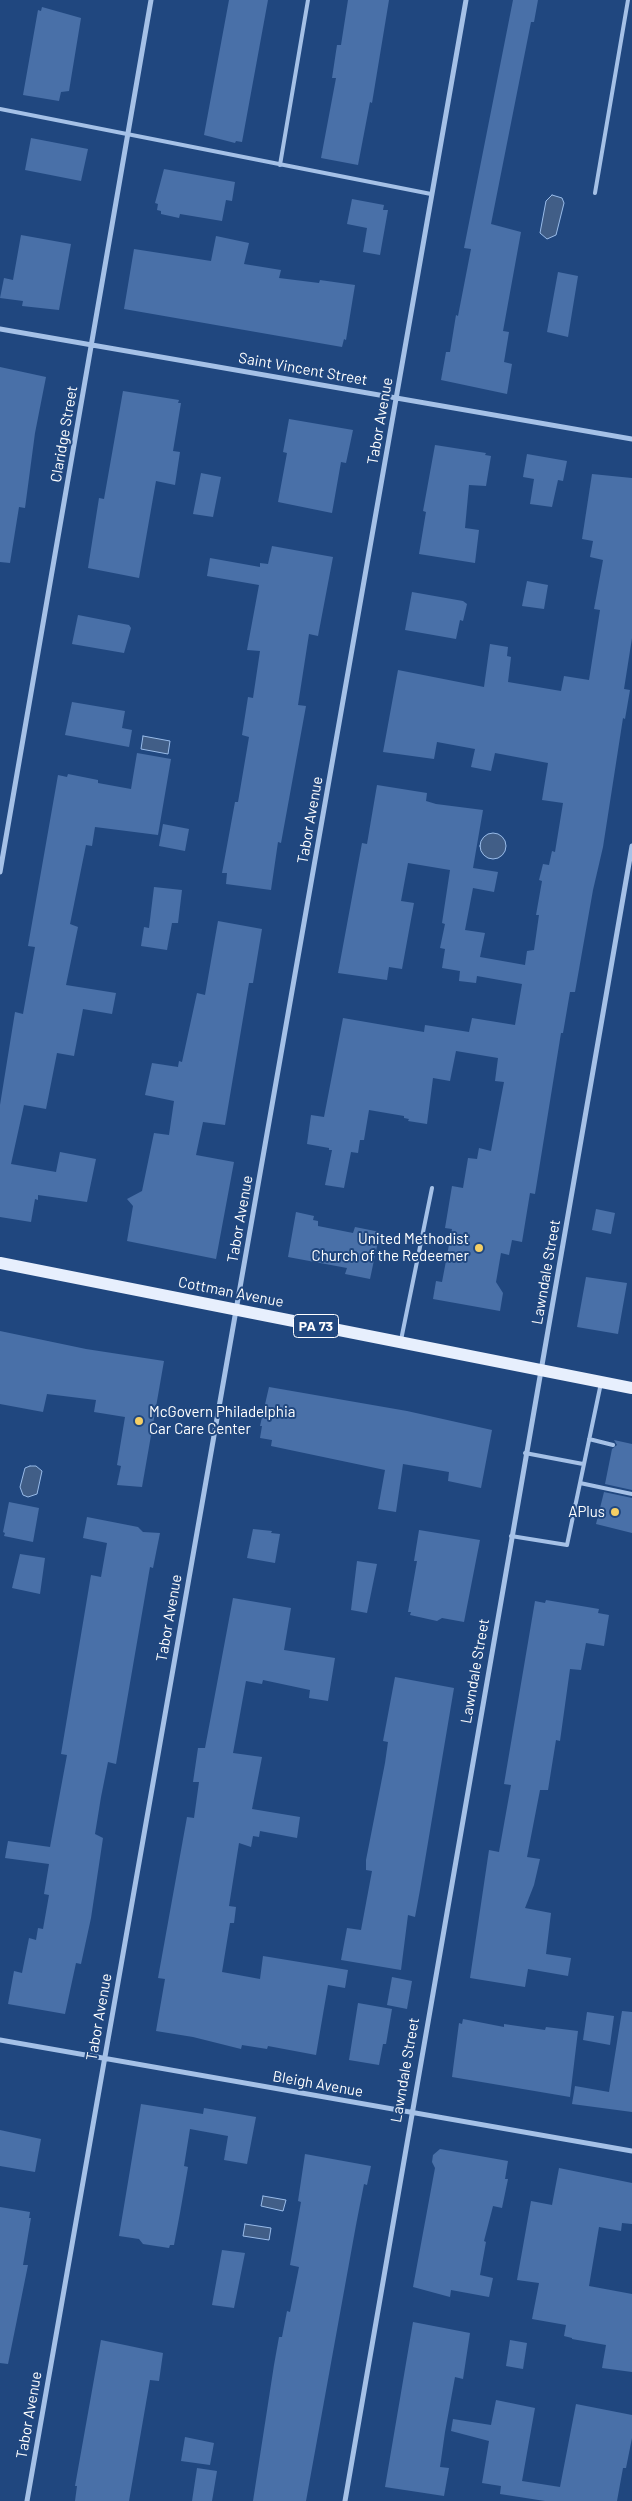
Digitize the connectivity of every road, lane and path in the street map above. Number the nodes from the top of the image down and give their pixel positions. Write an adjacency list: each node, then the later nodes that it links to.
1 (151, 0): 6 (street, Claridge Street)
2 (308, 0): 7 (lane)
3 (466, 0): 9 (street, Tabor Avenue)
4 (628, 0): 8 (lane)
5 (0, 109): 6 (lane)
6 (128, 135): 7 (lane); 11 (street, Claridge Street)
7 (280, 165): 9 (lane)
8 (595, 193)
9 (431, 194): 12 (street, Tabor Avenue)
10 (0, 329): 11 (street, Saint Vincent Street)
11 (92, 345): 12 (street, Saint Vincent Street); 15 (street, Claridge Street)
12 (396, 398): 13 (street, Saint Vincent Street); 18 (street, Tabor Avenue)
13 (632, 439)
14 (632, 846): 20 (street, Lawndale Street)
15 (0, 872)
16 (432, 1188): 19 (lane)
17 (0, 1263): 18 (main road, Cottman Avenue / PA 73)
18 (237, 1310): 19 (main road, Cottman Avenue / PA 73); 31 (street, Tabor Avenue)
19 (400, 1342): 20 (main road, Cottman Avenue / PA 73)
20 (542, 1371): 21 (main road, Cottman Avenue / PA 73); 25 (street, Lawndale Street)
21 (602, 1382): 22 (main road, Cottman Avenue / PA 73); 23 (lane)
22 (632, 1388)
23 (589, 1439): 24 (lane); 26 (lane)
24 (613, 1445)
25 (525, 1453): 26 (lane); 29 (street, Lawndale Street)
26 (583, 1464): 27 (lane)
27 (580, 1483): 28 (lane); 29 (lane)
28 (632, 1494)
29 (511, 1536): 32 (street, Lawndale Street)
30 (0, 2040): 31 (street, Bleigh Avenue)
31 (104, 2060): 32 (street, Bleigh Avenue); 34 (street, Tabor Avenue)
32 (411, 2112): 33 (street, Bleigh Avenue); 35 (street, Lawndale Street)
33 (632, 2151)
34 (27, 2501)
35 (345, 2501)

